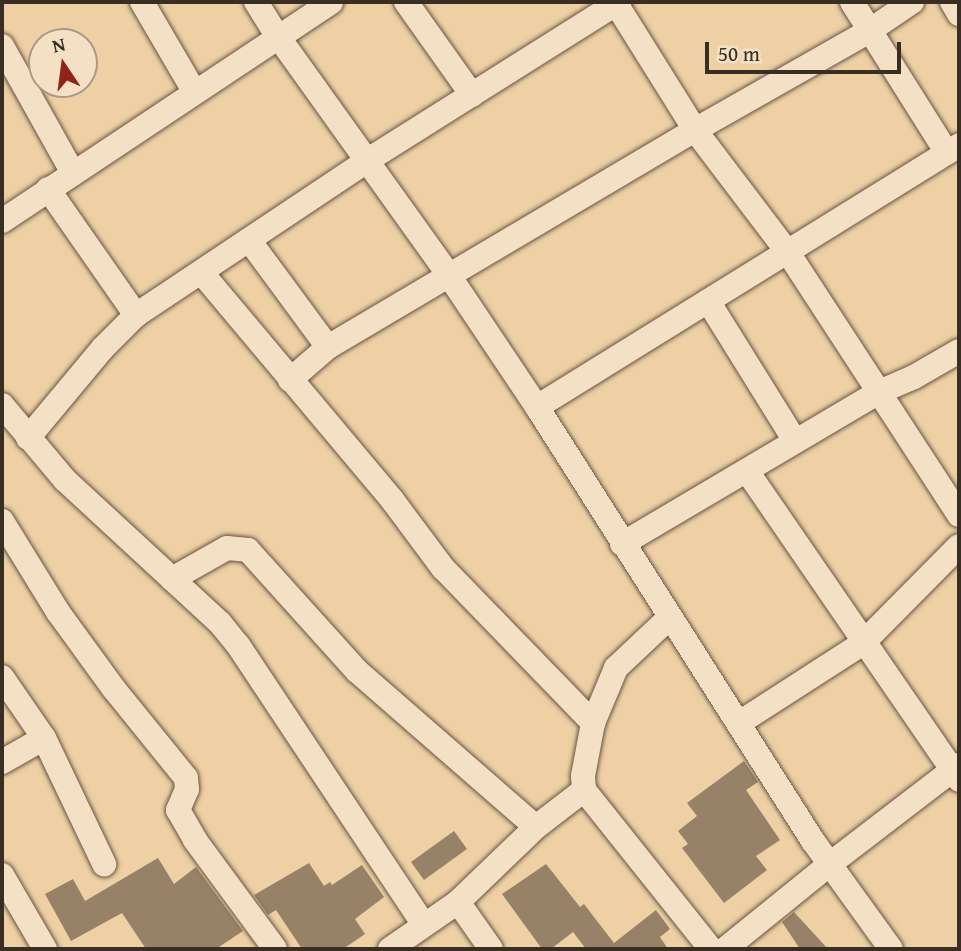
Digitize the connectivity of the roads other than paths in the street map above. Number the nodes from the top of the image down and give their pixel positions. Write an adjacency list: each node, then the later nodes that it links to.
1 (142, 2): 13 (street)
2 (256, 2): 11 (street)
3 (331, 2): 11 (street)
4 (406, 2): 14 (street)
5 (616, 2): 14 (street); 15 (street)
6 (852, 2): 10 (street)
7 (912, 2): 10 (street)
8 (952, 2): 9 (street)
9 (959, 14)
10 (869, 31): 15 (street); 16 (street)
11 (277, 35): 13 (street); 17 (street)
12 (2, 46): 18 (street)
13 (194, 91): 18 (street)
14 (472, 95): 17 (street)
15 (695, 130): 22 (street); 24 (street)
16 (953, 149): 22 (street)
17 (368, 160): 21 (street); 24 (street)
18 (73, 173): 19 (street)
19 (48, 189): 20 (street); 26 (street)
20 (2, 220)
21 (249, 240): 23 (street); 27 (street)
22 (786, 251): 25 (street); 30 (street)
23 (201, 272): 26 (street); 29 (street)
24 (450, 277): 27 (street); 32 (street)
25 (708, 301): 32 (street); 34 (street)
26 (136, 315): 33 (street)
27 (328, 347): 29 (street)
28 (959, 351): 30 (street)
29 (290, 380): 44 (street)
30 (877, 393): 34 (street); 36 (street)
31 (2, 405): 33 (street)
32 (537, 407): 38 (street)
33 (28, 438): 40 (street)
34 (795, 441): 35 (street)
35 (747, 471): 38 (street); 42 (street)
36 (959, 515)
37 (2, 521): 58 (street)
38 (622, 544): 41 (street)
39 (959, 546): 42 (street)
40 (172, 579): 50 (street); 56 (street)
41 (668, 618): 44 (street); 45 (street)
42 (863, 643): 45 (street); 48 (street)
43 (2, 677): 46 (street)
44 (593, 723): 49 (street)
45 (739, 723): 52 (street)
46 (44, 738): 47 (street); 51 (street)
47 (2, 762)
48 (957, 772): 52 (street)
49 (584, 790): 50 (street); 61 (street)
50 (536, 827): 54 (street)
51 (104, 864)
52 (830, 864): 62 (street); 63 (street)
53 (2, 875): 55 (street)
54 (458, 902): 56 (street); 60 (street)
55 (10, 906): 57 (street)
56 (424, 925): 59 (street)
57 (46, 949)
58 (275, 949)
59 (390, 949)
60 (491, 949)
61 (711, 949)
62 (725, 949)
63 (891, 949)

